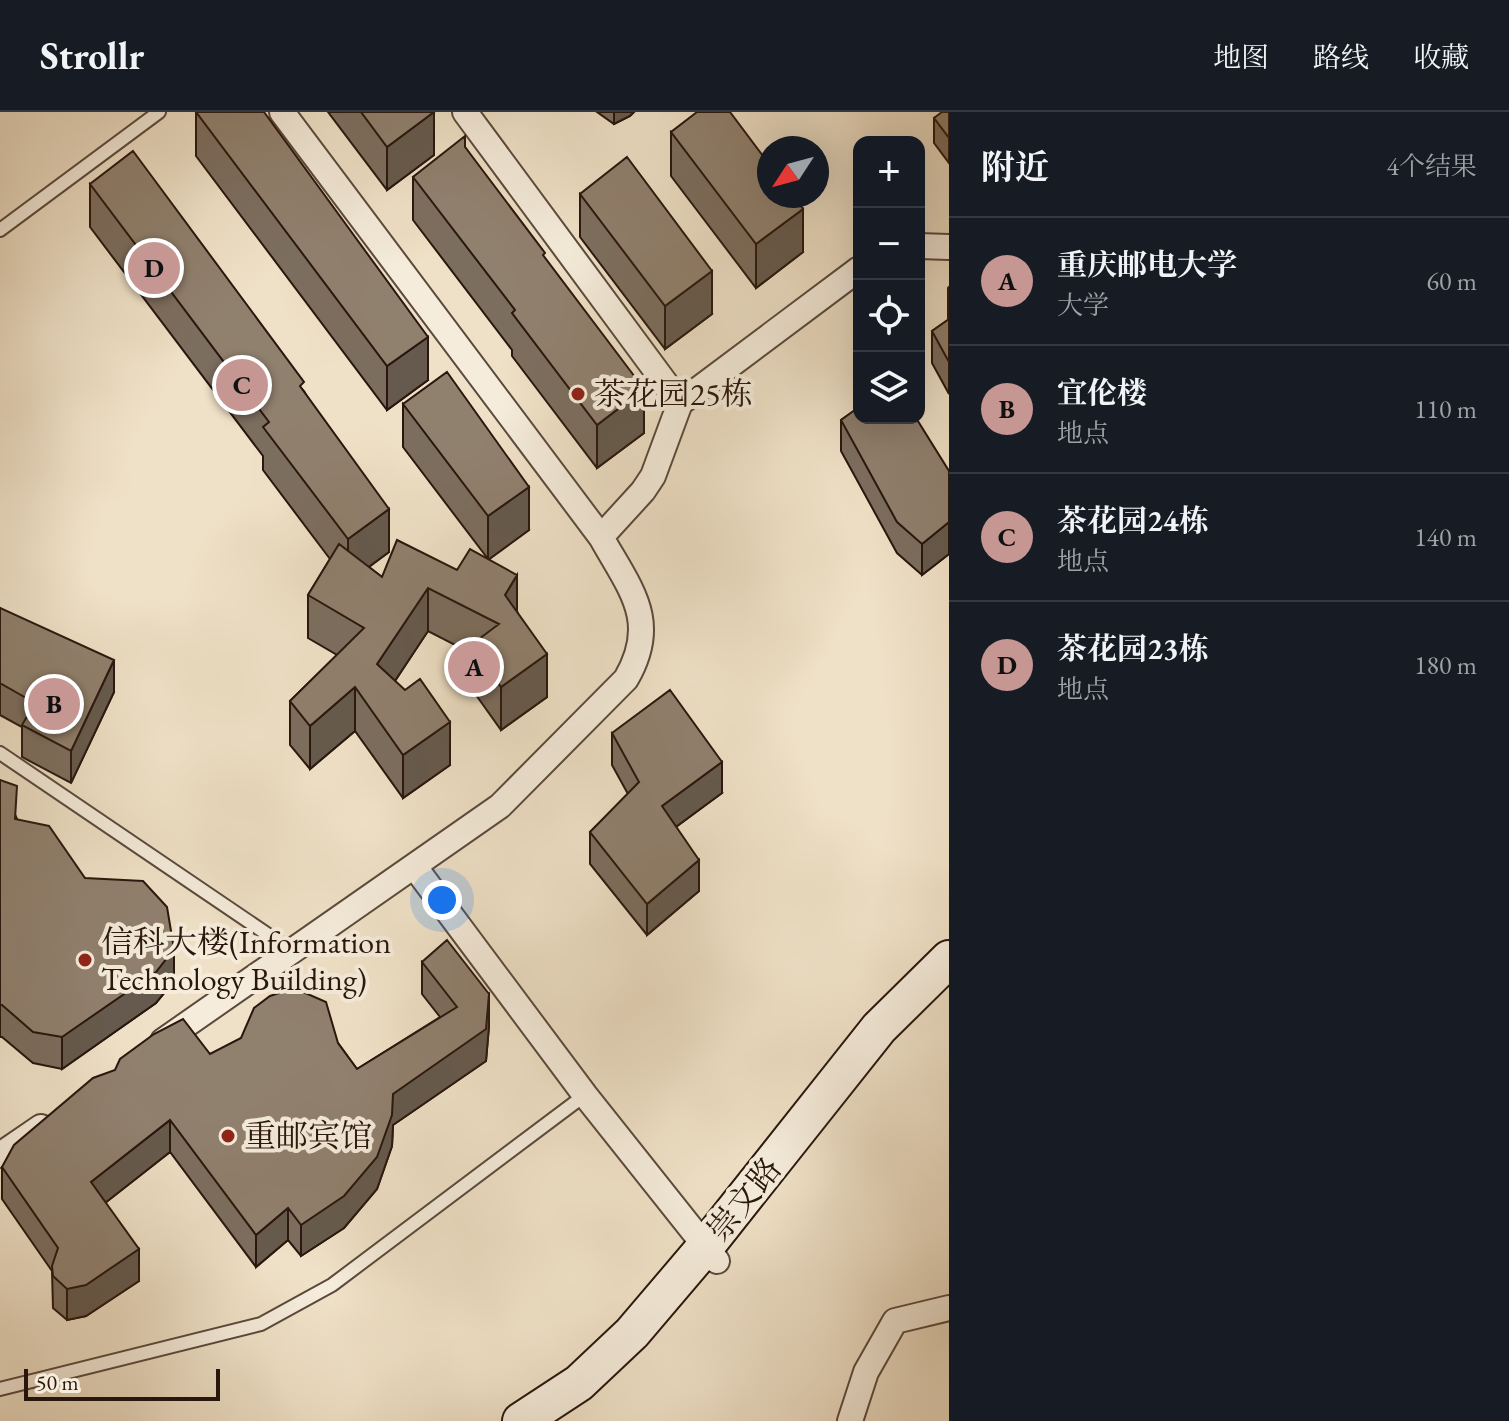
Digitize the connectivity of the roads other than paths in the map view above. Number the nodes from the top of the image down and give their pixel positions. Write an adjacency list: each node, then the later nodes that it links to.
1 (159, 112): 4 (lane)
2 (282, 112): 9 (street)
3 (465, 112): 8 (street)
4 (0, 230)
5 (925, 246): 6 (street)
6 (949, 247)
7 (853, 273): 8 (street)
8 (680, 403): 9 (street)
9 (601, 537): 11 (street)
10 (0, 753): 12 (lane)
11 (414, 866): 12 (street); 16 (street)
12 (292, 951): 15 (street)
13 (949, 959): 19 (main road, 崇文路)
14 (949, 979): 19 (main road, 崇文路)
15 (139, 1058)
16 (585, 1095): 19 (street); 21 (lane)
17 (63, 1111): 18 (street)
18 (0, 1155)
19 (712, 1254): 22 (main road, 崇文路); 23 (main road, 崇文路)
20 (949, 1308): 24 (street)
21 (0, 1389)
22 (521, 1421)
23 (567, 1421)
24 (850, 1421)

